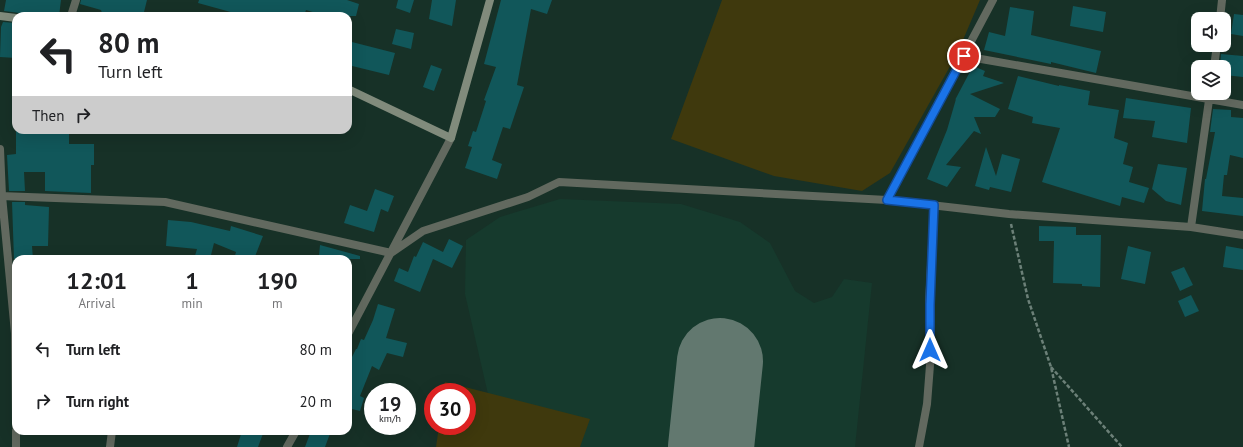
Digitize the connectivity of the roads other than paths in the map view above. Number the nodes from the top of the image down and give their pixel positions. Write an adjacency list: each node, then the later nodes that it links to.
1 (76, 0): 5 (street)
2 (490, 0): 15 (street)
3 (993, 0): 9 (street)
4 (1222, 0): 6 (street)
5 (72, 12)
6 (1221, 12)
7 (0, 16): 8 (street)
8 (12, 18)
9 (964, 56): 11 (street); 18 (street)
10 (352, 91): 15 (street)
11 (1191, 93)
12 (1209, 100): 20 (street)
13 (1225, 100): 14 (street)
14 (1243, 105)
15 (451, 138): 22 (street)
16 (0, 148): 17 (street)
17 (1, 196): 22 (street); 23 (street)
18 (887, 200): 19 (street); 22 (street)
19 (934, 205): 20 (street); 31 (street)
20 (1192, 227): 21 (street)
21 (1243, 235)
22 (391, 254): 24 (street)
23 (12, 304)
24 (352, 327)
25 (16, 435): 28 (street)
26 (112, 435): 29 (street)
27 (294, 435): 30 (street)
28 (16, 447)
29 (110, 447)
30 (287, 447)
31 (919, 447)

